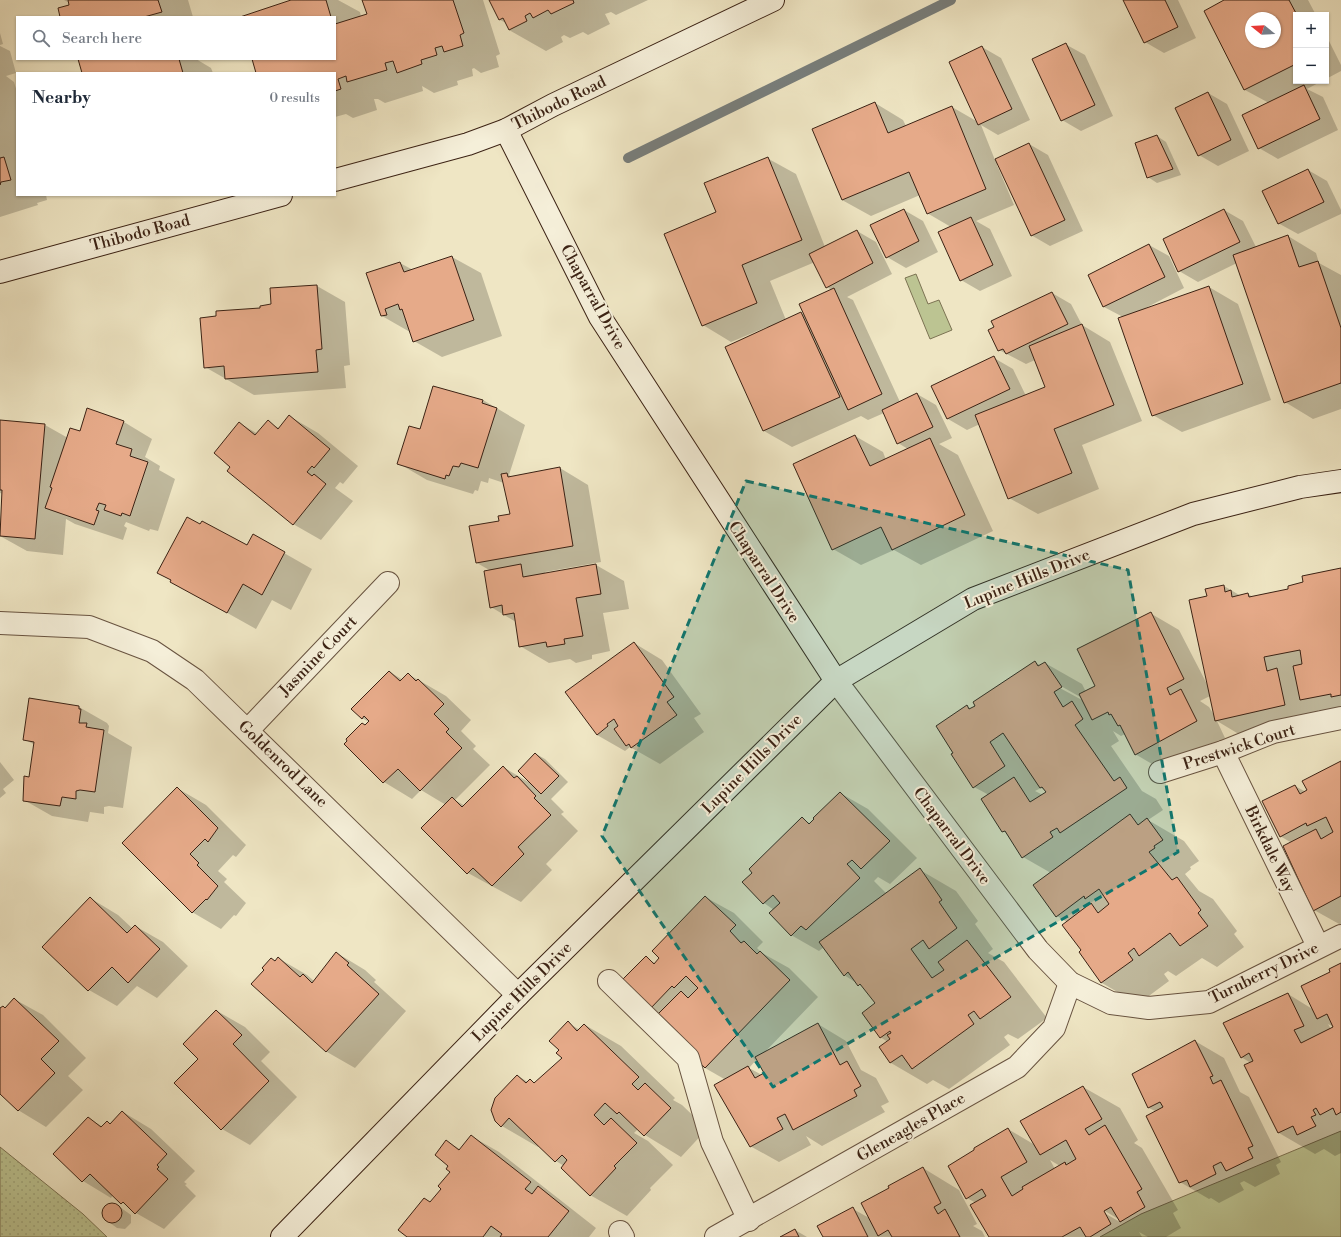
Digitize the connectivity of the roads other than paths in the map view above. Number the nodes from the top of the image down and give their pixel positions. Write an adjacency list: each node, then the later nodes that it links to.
1 (773, 0): 2 (street, Thibodo Road)
2 (506, 130): 3 (street, Thibodo Road); 9 (street, Chaparral Drive)
3 (336, 180)
4 (277, 196): 5 (street, Thibodo Road)
5 (0, 272)
6 (1341, 481): 9 (street, Lupine Hills Drive)
7 (388, 583): 11 (street, Jasmine Court)
8 (0, 624): 11 (street, Goldenrod Lane)
9 (836, 681): 17 (street, Chaparral Drive); 18 (street, Lupine Hills Drive)
10 (1341, 718): 12 (street, Prestwick Court)
11 (248, 730): 18 (street, Goldenrod Lane)
12 (1223, 752): 13 (street, Prestwick Court); 15 (street, Birkdale Way)
13 (1160, 772)
14 (1341, 936): 15 (street, Turnberry Drive)
15 (1318, 946): 17 (street, Turnberry Drive)
16 (609, 981): 19 (street)
17 (1070, 982): 19 (street, Gleneagles Place)
18 (518, 995): 20 (street, Lupine Hills Drive)
19 (749, 1220): 21 (street, Gleneagles Place)
20 (282, 1237)
21 (716, 1237)

